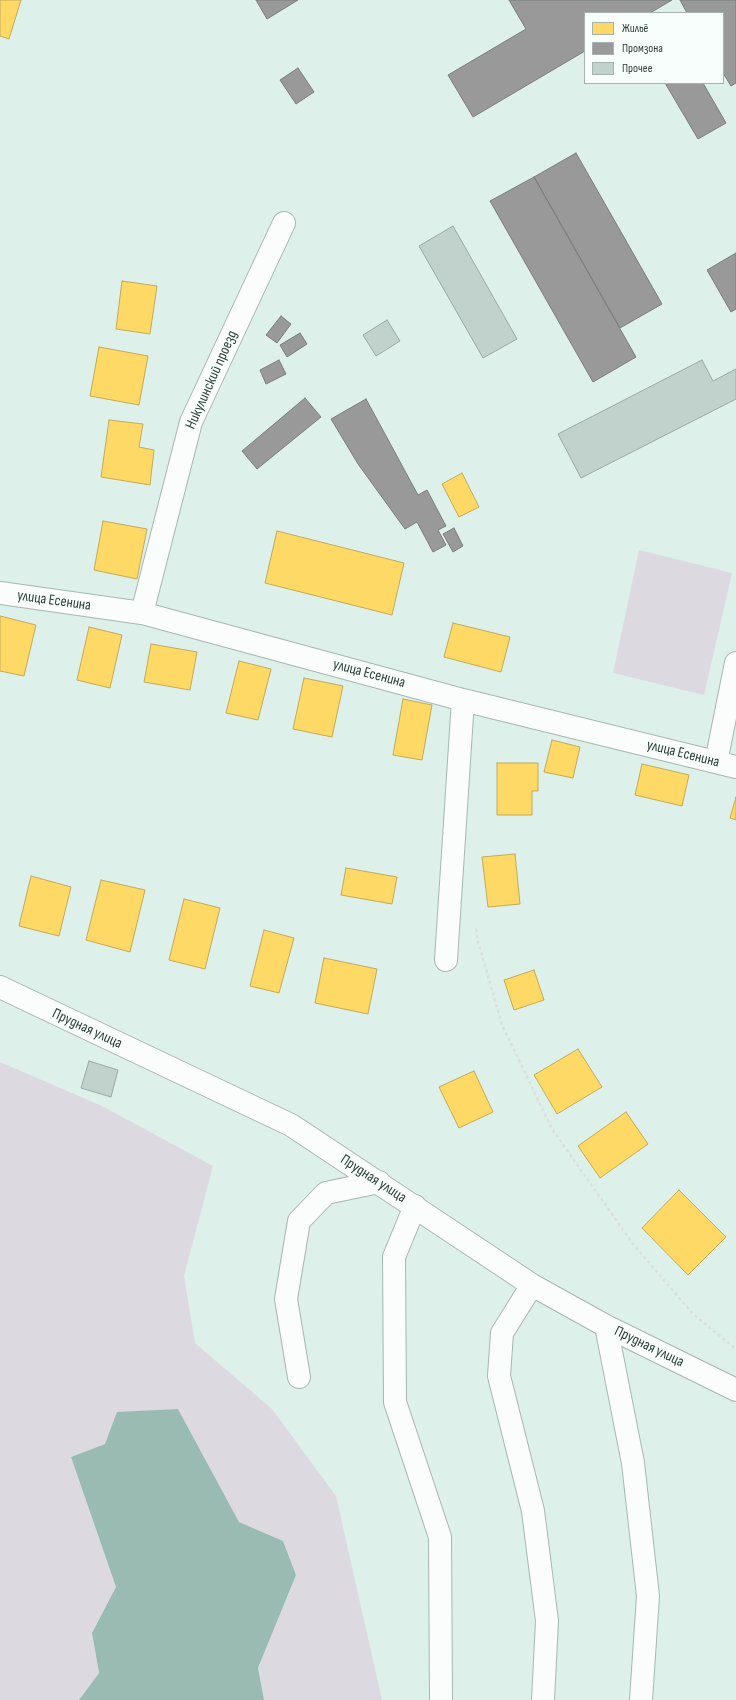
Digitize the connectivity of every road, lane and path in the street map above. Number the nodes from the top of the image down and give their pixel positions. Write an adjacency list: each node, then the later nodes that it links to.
1 (284, 223): 3 (street, Никулинский проезд)
2 (0, 593): 3 (street, улица Есенина)
3 (142, 613): 5 (street, улица Есенина)
4 (736, 663): 6 (street)
5 (463, 700): 6 (street, улица Есенина); 8 (street)
6 (726, 765)
7 (475, 922): 14 (path)
8 (446, 960)
9 (0, 987): 10 (street, Прудная улица)
10 (379, 1182): 11 (street, Прудная улица); 15 (street)
11 (414, 1206): 12 (street, Прудная улица); 17 (street)
12 (532, 1285): 13 (street, Прудная улица); 18 (street)
13 (606, 1326): 16 (street, Прудная улица); 19 (street)
14 (736, 1349)
15 (299, 1377)
16 (736, 1390)
17 (441, 1700)
18 (543, 1700)
19 (641, 1700)

